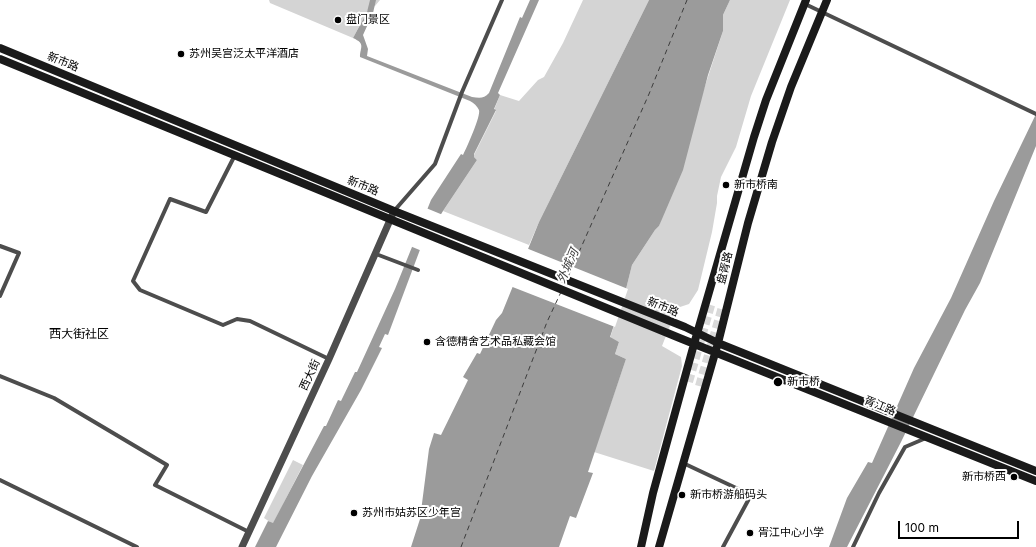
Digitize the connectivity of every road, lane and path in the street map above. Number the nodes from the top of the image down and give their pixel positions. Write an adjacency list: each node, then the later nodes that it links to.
1 (502, 0): 11 (street)
2 (827, 0): 4 (main road, 盘胥路)
3 (805, 2): 4 (street); 8 (main road, 盘胥路)
4 (822, 12): 7 (street); 9 (main road, 盘胥路)
5 (0, 48): 11 (main road, 新市路)
6 (0, 59): 10 (main road, 新市路)
7 (1035, 113)
8 (754, 137): 17 (main road); 19 (main road, 盘胥路)
9 (772, 142): 18 (main road); 20 (main road, 盘胥路)
10 (235, 155): 12 (main road, 新市路); 23 (street)
11 (394, 210): 12 (street, 西大街); 19 (main road, 新市路)
12 (391, 219): 14 (street, 西大街); 21 (main road, 新市路)
13 (0, 246): 16 (street)
14 (376, 254): 15 (street); 23 (street, 西大街)
15 (418, 270)
16 (0, 296)
17 (712, 302)
18 (722, 308)
19 (698, 334): 20 (main road, 新市路); 21 (main road, 盘胥路)
20 (718, 343): 22 (main road, 盘胥路); 29 (main road, 胥江路)
21 (694, 344): 22 (main road, 新市路); 33 (main road, 盘胥路)
22 (715, 352): 27 (main road, 胥江路); 28 (main road, 盘胥路)
23 (329, 359): 32 (street, 西大街)
24 (0, 376): 32 (street)
25 (689, 382): 33 (main road)
26 (699, 386): 36 (main road)
27 (928, 437): 31 (main road, 胥江路); 38 (street)
28 (683, 463): 36 (main road, 盘胥路); 37 (street)
29 (1036, 471)
30 (0, 480): 34 (street)
31 (1036, 481)
32 (249, 532): 35 (street, 西大街)
33 (642, 544)
34 (137, 547)
35 (242, 547)
36 (659, 547)
37 (723, 547)
38 (853, 547)

